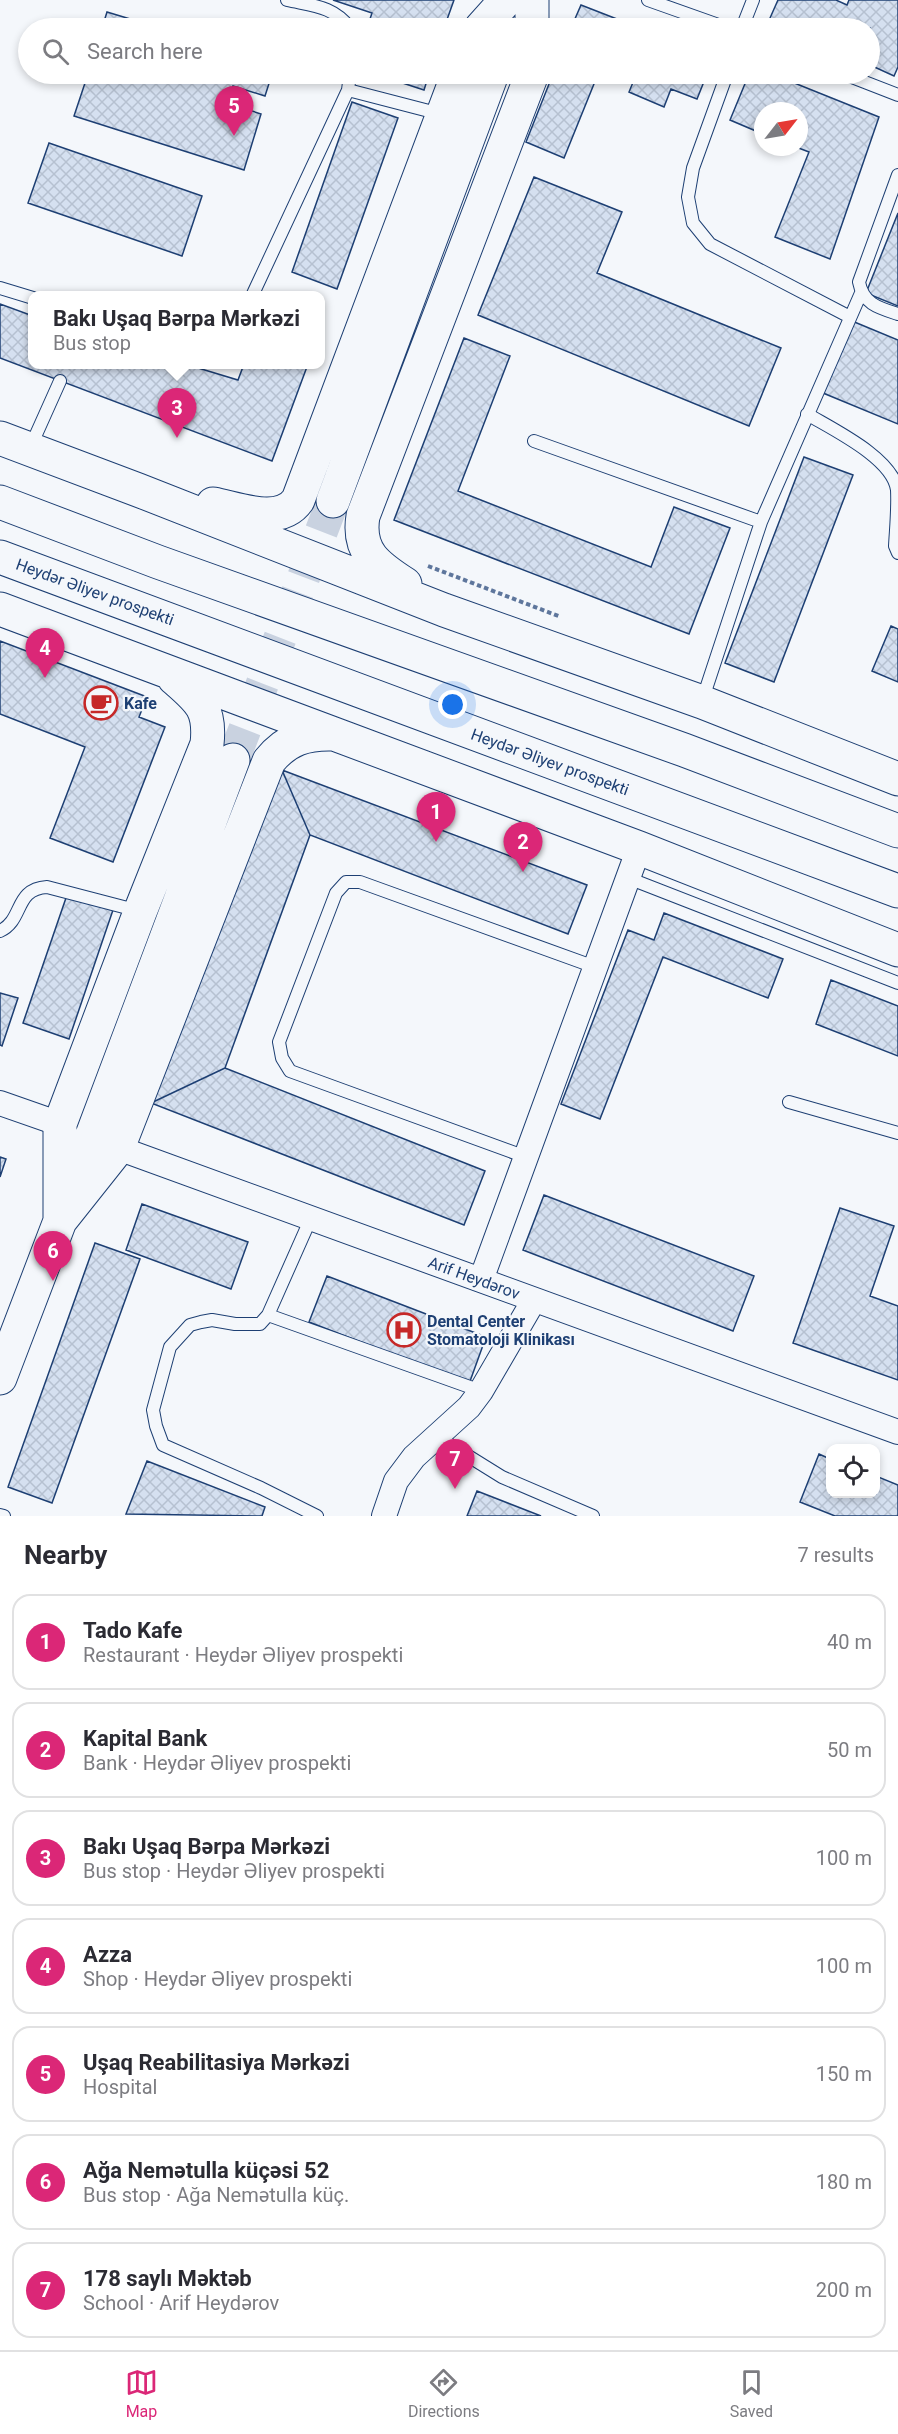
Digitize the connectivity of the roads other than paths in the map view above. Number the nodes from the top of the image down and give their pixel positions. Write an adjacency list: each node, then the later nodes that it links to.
1 (287, 0): 5 (lane)
2 (648, 0): 7 (lane)
3 (753, 0): 8 (lane)
4 (519, 11): 6 (main road)
5 (342, 18)
6 (503, 18)
7 (699, 18)
8 (746, 18)
9 (349, 84): 15 (lane)
10 (454, 84): 17 (main road)
11 (488, 84): 30 (main road)
12 (528, 84): 36 (main road)
13 (723, 84): 24 (lane)
14 (870, 84): 16 (lane)
15 (348, 90): 17 (lane); 20 (lane)
16 (898, 95)
17 (441, 116): 29 (main road)
18 (898, 175): 21 (lane)
19 (0, 288): 22 (lane)
20 (254, 291)
21 (861, 293): 23 (lane); 24 (lane)
22 (28, 296)
23 (898, 314)
24 (850, 317): 26 (lane)
25 (60, 381): 28 (lane)
26 (807, 414): 32 (lane); 33 (lane)
27 (534, 441): 32 (lane)
28 (15, 444): 29 (main road)
29 (138, 490): 36 (main road)
30 (333, 501)
31 (0, 502): 42 (main road)
32 (761, 522): 38 (lane)
33 (898, 553)
34 (0, 557): 44 (main road, Heydər Əliyev prospekti)
35 (0, 609): 37 (main road)
36 (444, 610): 38 (main road)
37 (165, 671): 39 (main road); 45 (main road)
38 (702, 702): 41 (main road)
39 (338, 734): 43 (main road); 54 (main road)
40 (233, 760): 57 (main road)
41 (898, 779)
42 (898, 831)
43 (634, 863): 47 (main road); 48 (street); 49 (lane)
44 (898, 891)
45 (140, 912): 46 (lane); 52 (main road)
46 (0, 931)
47 (898, 950)
48 (595, 967): 55 (street); 55 (lane)
49 (898, 983)
50 (0, 1102): 52 (street)
51 (789, 1102): 53 (lane)
52 (60, 1124): 57 (main road)
53 (898, 1133)
54 (118, 1148): 56 (street, Arif Heydərov); 57 (main road)
55 (526, 1156): 58 (street)
56 (311, 1218): 58 (street, Arif Heydərov); 60 (lane)
57 (60, 1221): 61 (main road)
58 (481, 1280): 59 (street, Arif Heydərov)
59 (534, 1300): 62 (street); 63 (street, Arif Heydərov)
60 (268, 1315): 62 (lane); 65 (lane)
61 (0, 1378)
62 (482, 1391): 64 (street)
63 (898, 1432)
64 (436, 1436): 66 (street); 67 (lane)
65 (317, 1516)
66 (384, 1516)
67 (592, 1516)

